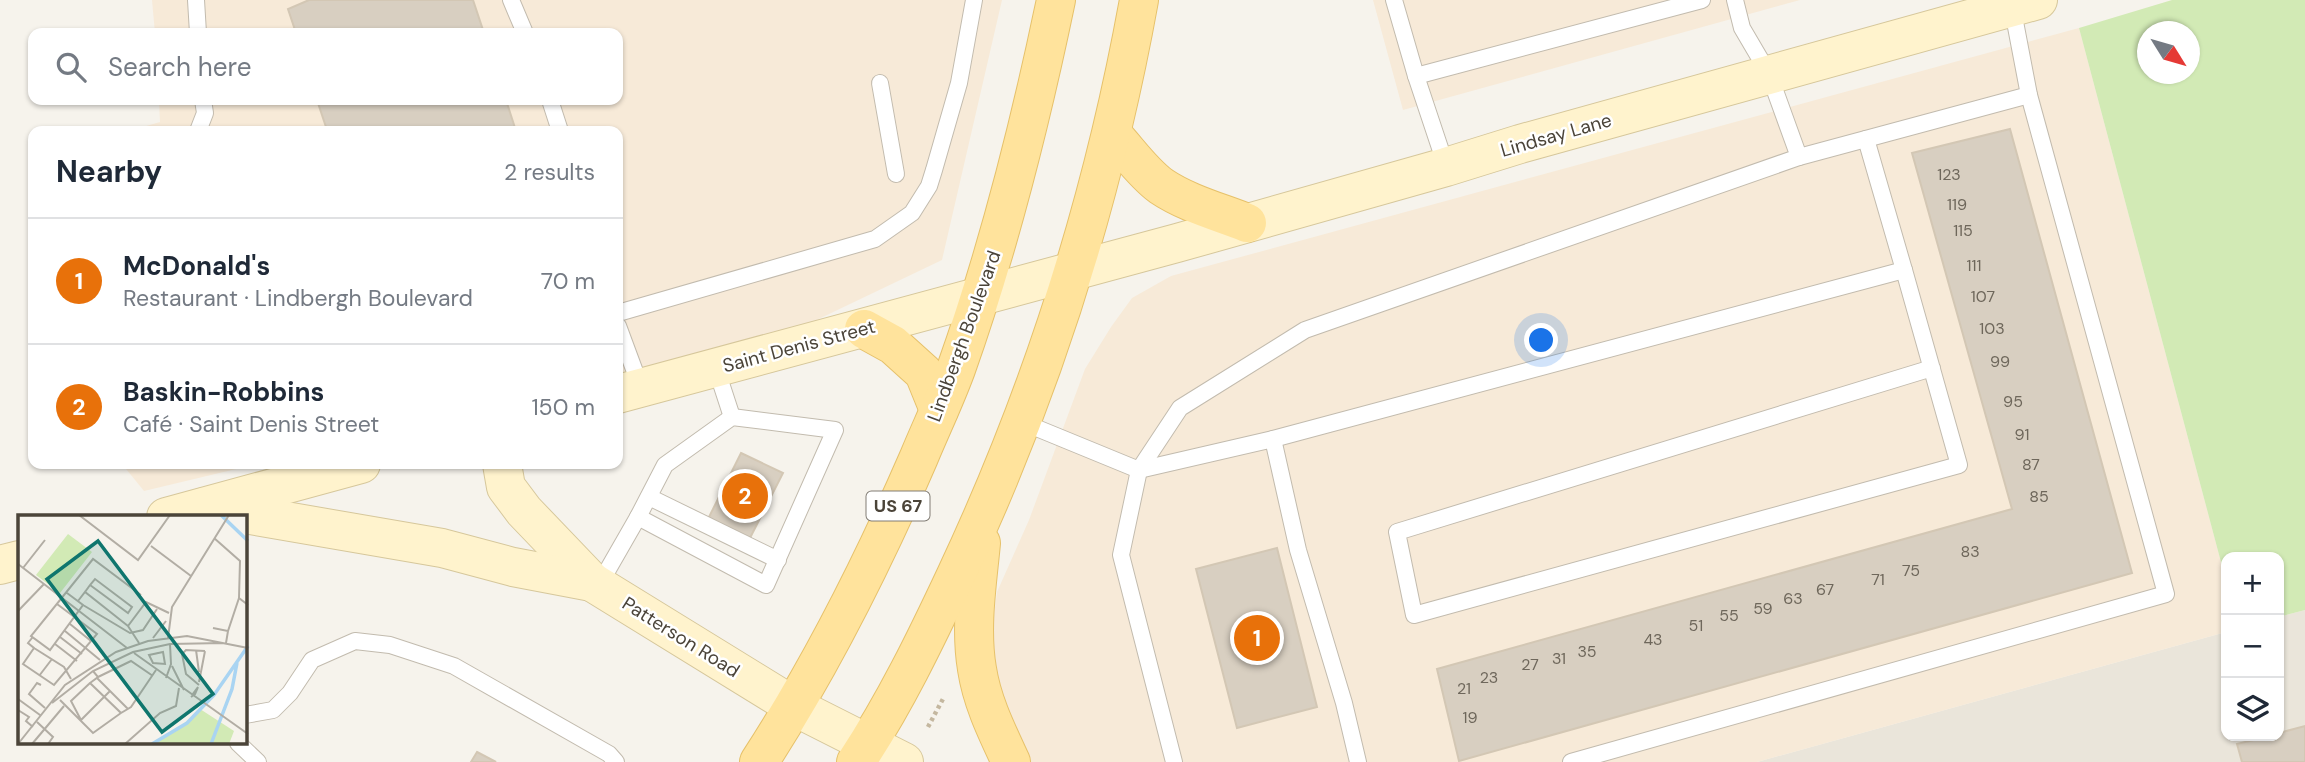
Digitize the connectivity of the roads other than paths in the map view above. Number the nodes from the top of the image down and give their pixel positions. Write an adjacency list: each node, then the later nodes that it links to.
1 (195, 0): 10 (lane)
2 (512, 0): 11 (lane)
3 (974, 0): 29 (lane)
4 (1056, 0): 28 (main road, Lindbergh Boulevard / US 67)
5 (1139, 0): 20 (main road)
6 (1394, 0): 13 (lane)
7 (1702, 0): 13 (lane)
8 (1735, 0): 12 (lane)
9 (2020, 2): 12 (street, Lindsay Lane); 15 (lane)
10 (198, 28)
11 (523, 28)
12 (1769, 74): 22 (lane); 23 (street, Lindsay Lane)
13 (1416, 76): 23 (lane)
14 (880, 83): 24 (lane)
15 (2029, 94): 21 (lane); 62 (lane)
16 (204, 105): 18 (lane)
17 (552, 105): 19 (lane)
18 (200, 126)
19 (558, 126)
20 (1112, 134): 25 (main road); 27 (main road)
21 (1866, 139): 22 (lane); 26 (lane)
22 (1799, 157): 40 (lane)
23 (1446, 167): 25 (street, Lindsay Lane)
24 (896, 174)
25 (1247, 223): 27 (street, Lindsay Lane)
26 (1904, 270): 33 (lane); 38 (lane)
27 (1074, 271): 28 (street, Saint Denis Street); 37 (main road)
28 (981, 296): 30 (street, Saint Denis Street); 35 (main road, Lindbergh Boulevard / US 67)
29 (623, 312)
30 (864, 329): 32 (street, Saint Denis Street); 35 (main road)
31 (623, 356): 34 (lane)
32 (716, 368): 34 (street, Saint Denis Street); 36 (lane)
33 (1932, 368): 33 (lane)
34 (629, 391)
35 (939, 410): 51 (main road, Lindbergh Boulevard / US 67)
36 (732, 417): 42 (lane); 47 (lane)
37 (1022, 422): 40 (lane); 46 (main road)
38 (1273, 439): 40 (lane); 61 (lane)
39 (503, 469): 50 (street, Patterson Road)
40 (1139, 470): 60 (lane)
41 (302, 471): 43 (street)
42 (649, 497): 45 (lane); 47 (lane)
43 (204, 507): 44 (street); 50 (street)
44 (174, 515)
45 (638, 517): 47 (lane); 50 (lane)
46 (983, 518): 54 (main road); 59 (main road)
47 (778, 559)
48 (18, 560): 49 (street)
49 (0, 565)
50 (596, 584): 51 (street, Patterson Road)
51 (795, 707): 54 (street, Patterson Road); 57 (main road, Lindbergh Boulevard / US 67)
52 (247, 715): 56 (lane)
53 (239, 744): 55 (lane)
54 (862, 753): 58 (street, Patterson Road)
55 (258, 761)
56 (616, 762)
57 (759, 762)
58 (904, 762)
59 (1011, 762)
60 (1174, 762)
61 (1358, 762)
62 (1571, 762)

